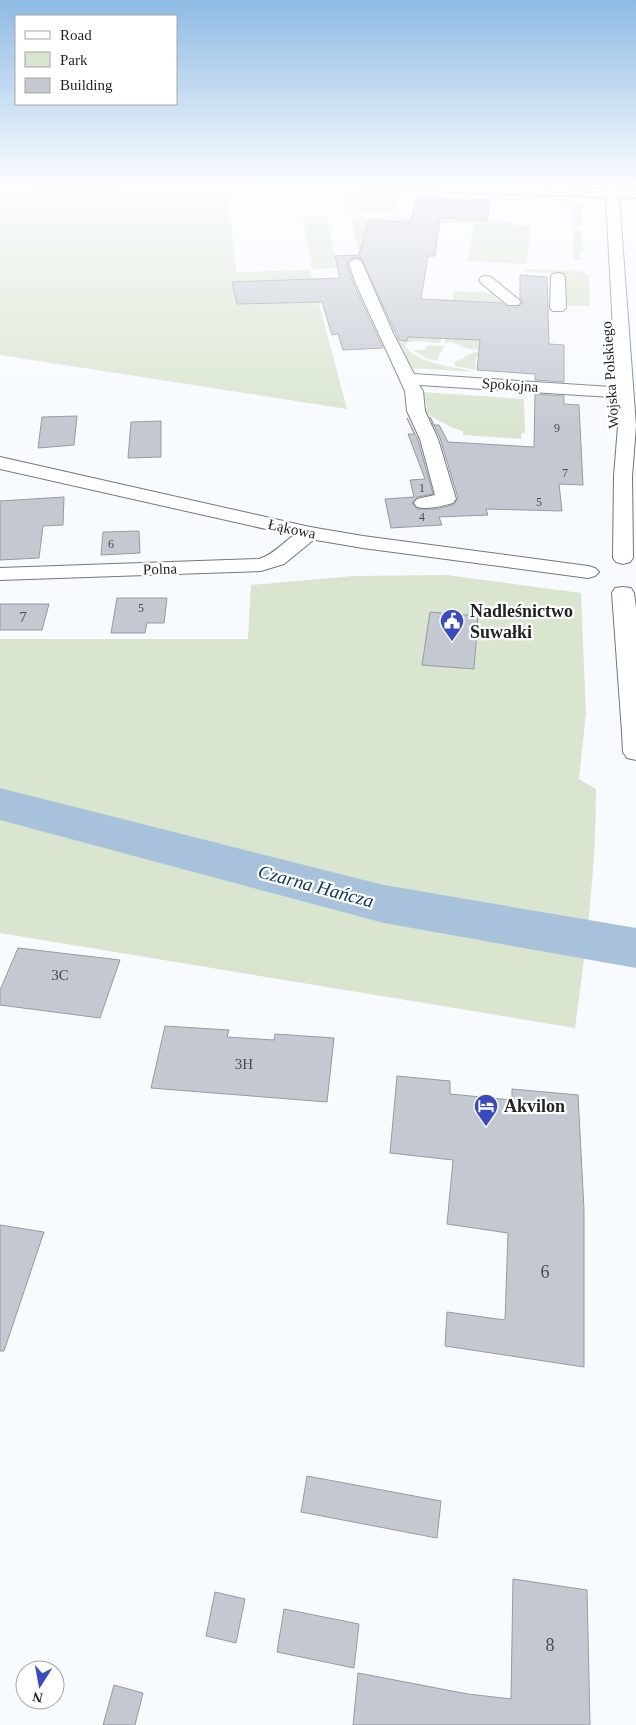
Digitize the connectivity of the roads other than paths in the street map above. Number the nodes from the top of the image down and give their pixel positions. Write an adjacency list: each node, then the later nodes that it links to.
1 (603, 265): 9 (street, Wojska Polskiego)
2 (357, 266): 8 (street)
3 (616, 266): 11 (street, Wojska Polskiego)
4 (558, 277): 7 (street)
5 (486, 280): 6 (street)
6 (514, 302)
7 (558, 308)
8 (410, 379): 9 (street, Spokojna); 12 (street)
9 (611, 392): 11 (street, Wojska Polskiego)
10 (0, 463): 13 (street, Łąkowa)
11 (623, 476): 14 (street)
12 (424, 503)
13 (310, 533): 15 (street, Polna); 16 (street, Łąkowa)
14 (629, 560): 16 (street)
15 (0, 574)
16 (610, 586): 17 (street)
17 (636, 752)

